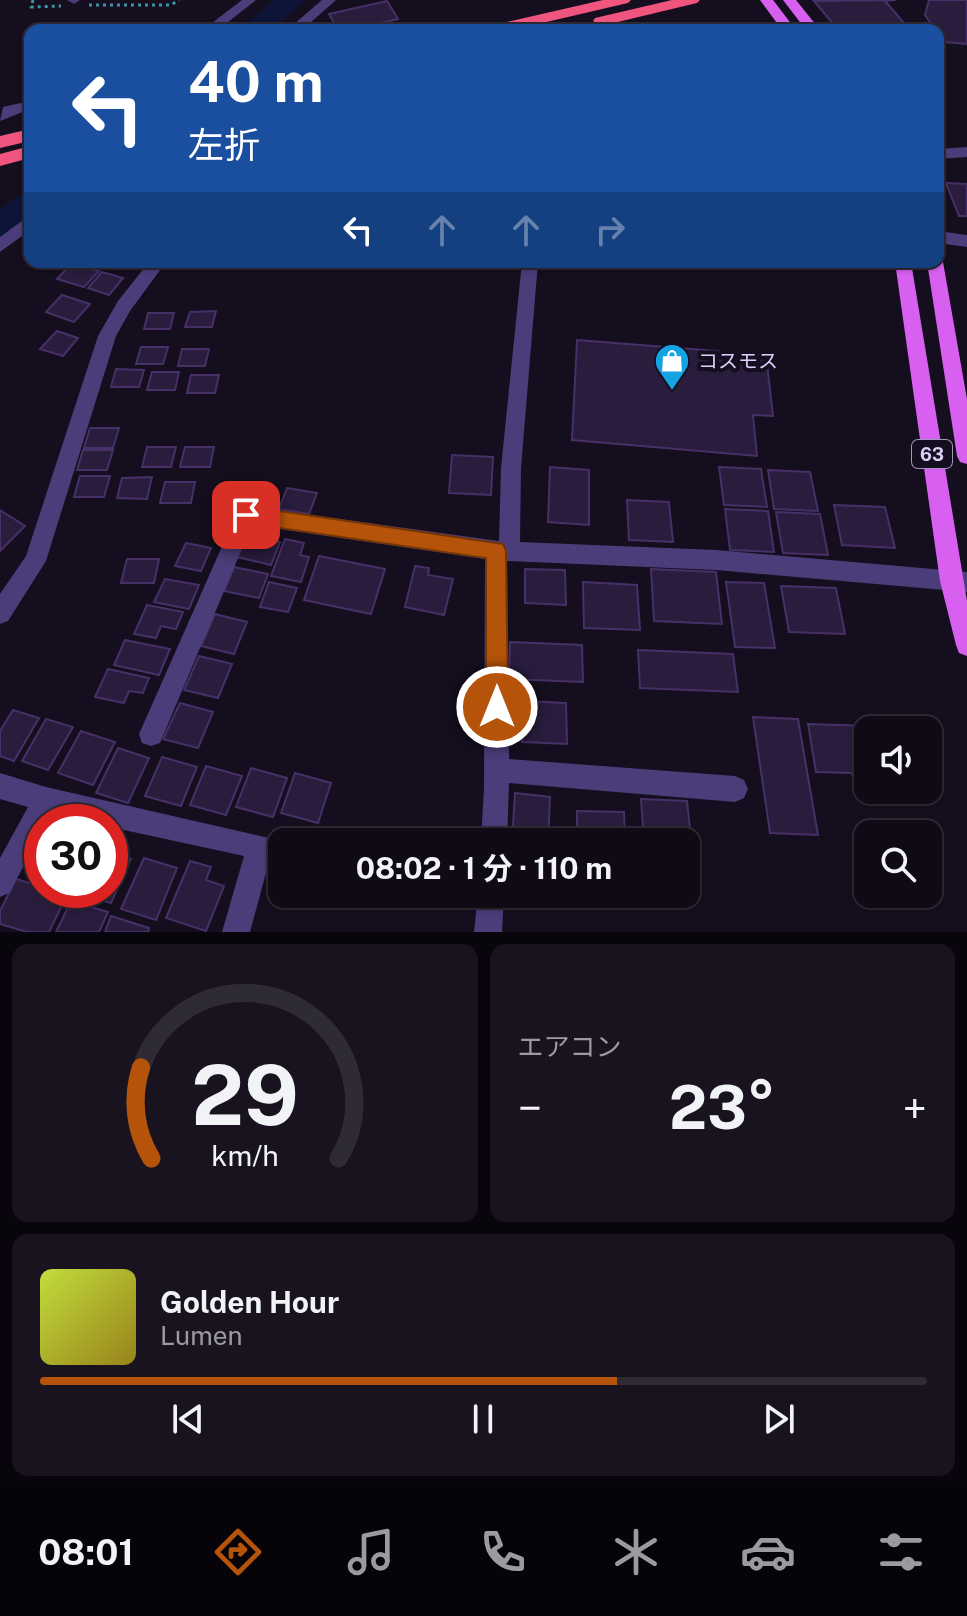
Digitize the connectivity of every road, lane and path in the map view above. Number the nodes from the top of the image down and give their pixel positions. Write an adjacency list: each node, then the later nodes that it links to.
1 (33, 0): 9 (path)
2 (179, 0): 10 (path)
3 (250, 0): 11 (street)
4 (330, 0): 12 (street)
5 (623, 0): 13 (highway)
6 (692, 0): 14 (highway)
7 (766, 0): 15 (main road)
8 (789, 0): 16 (main road)
9 (69, 2)
10 (87, 5)
11 (218, 24)
12 (301, 24)
13 (517, 24)
14 (587, 24)
15 (784, 24)
16 (808, 24)
17 (24, 106): 18 (street)
18 (0, 116)
19 (24, 136): 20 (highway)
20 (0, 142)
21 (967, 152): 23 (street)
22 (24, 154): 24 (highway)
23 (944, 154)
24 (0, 160)
25 (24, 226): 28 (street)
26 (944, 238): 27 (street)
27 (967, 241)
28 (0, 246)
29 (153, 268): 36 (street)
30 (529, 268): 34 (street)
31 (904, 268): 35 (main road, 63)
32 (936, 268): 33 (main road, 63)
33 (967, 456)
34 (503, 551): 35 (street); 38 (street); 39 (street)
35 (959, 582): 37 (main road, 63)
36 (0, 613)
37 (967, 645)
38 (151, 734)
39 (497, 770): 41 (street); 43 (street)
40 (0, 786): 42 (street)
41 (735, 789)
42 (46, 800): 44 (street); 46 (street)
43 (495, 828)
44 (0, 884)
45 (490, 908): 47 (street)
46 (236, 932)
47 (488, 932)

